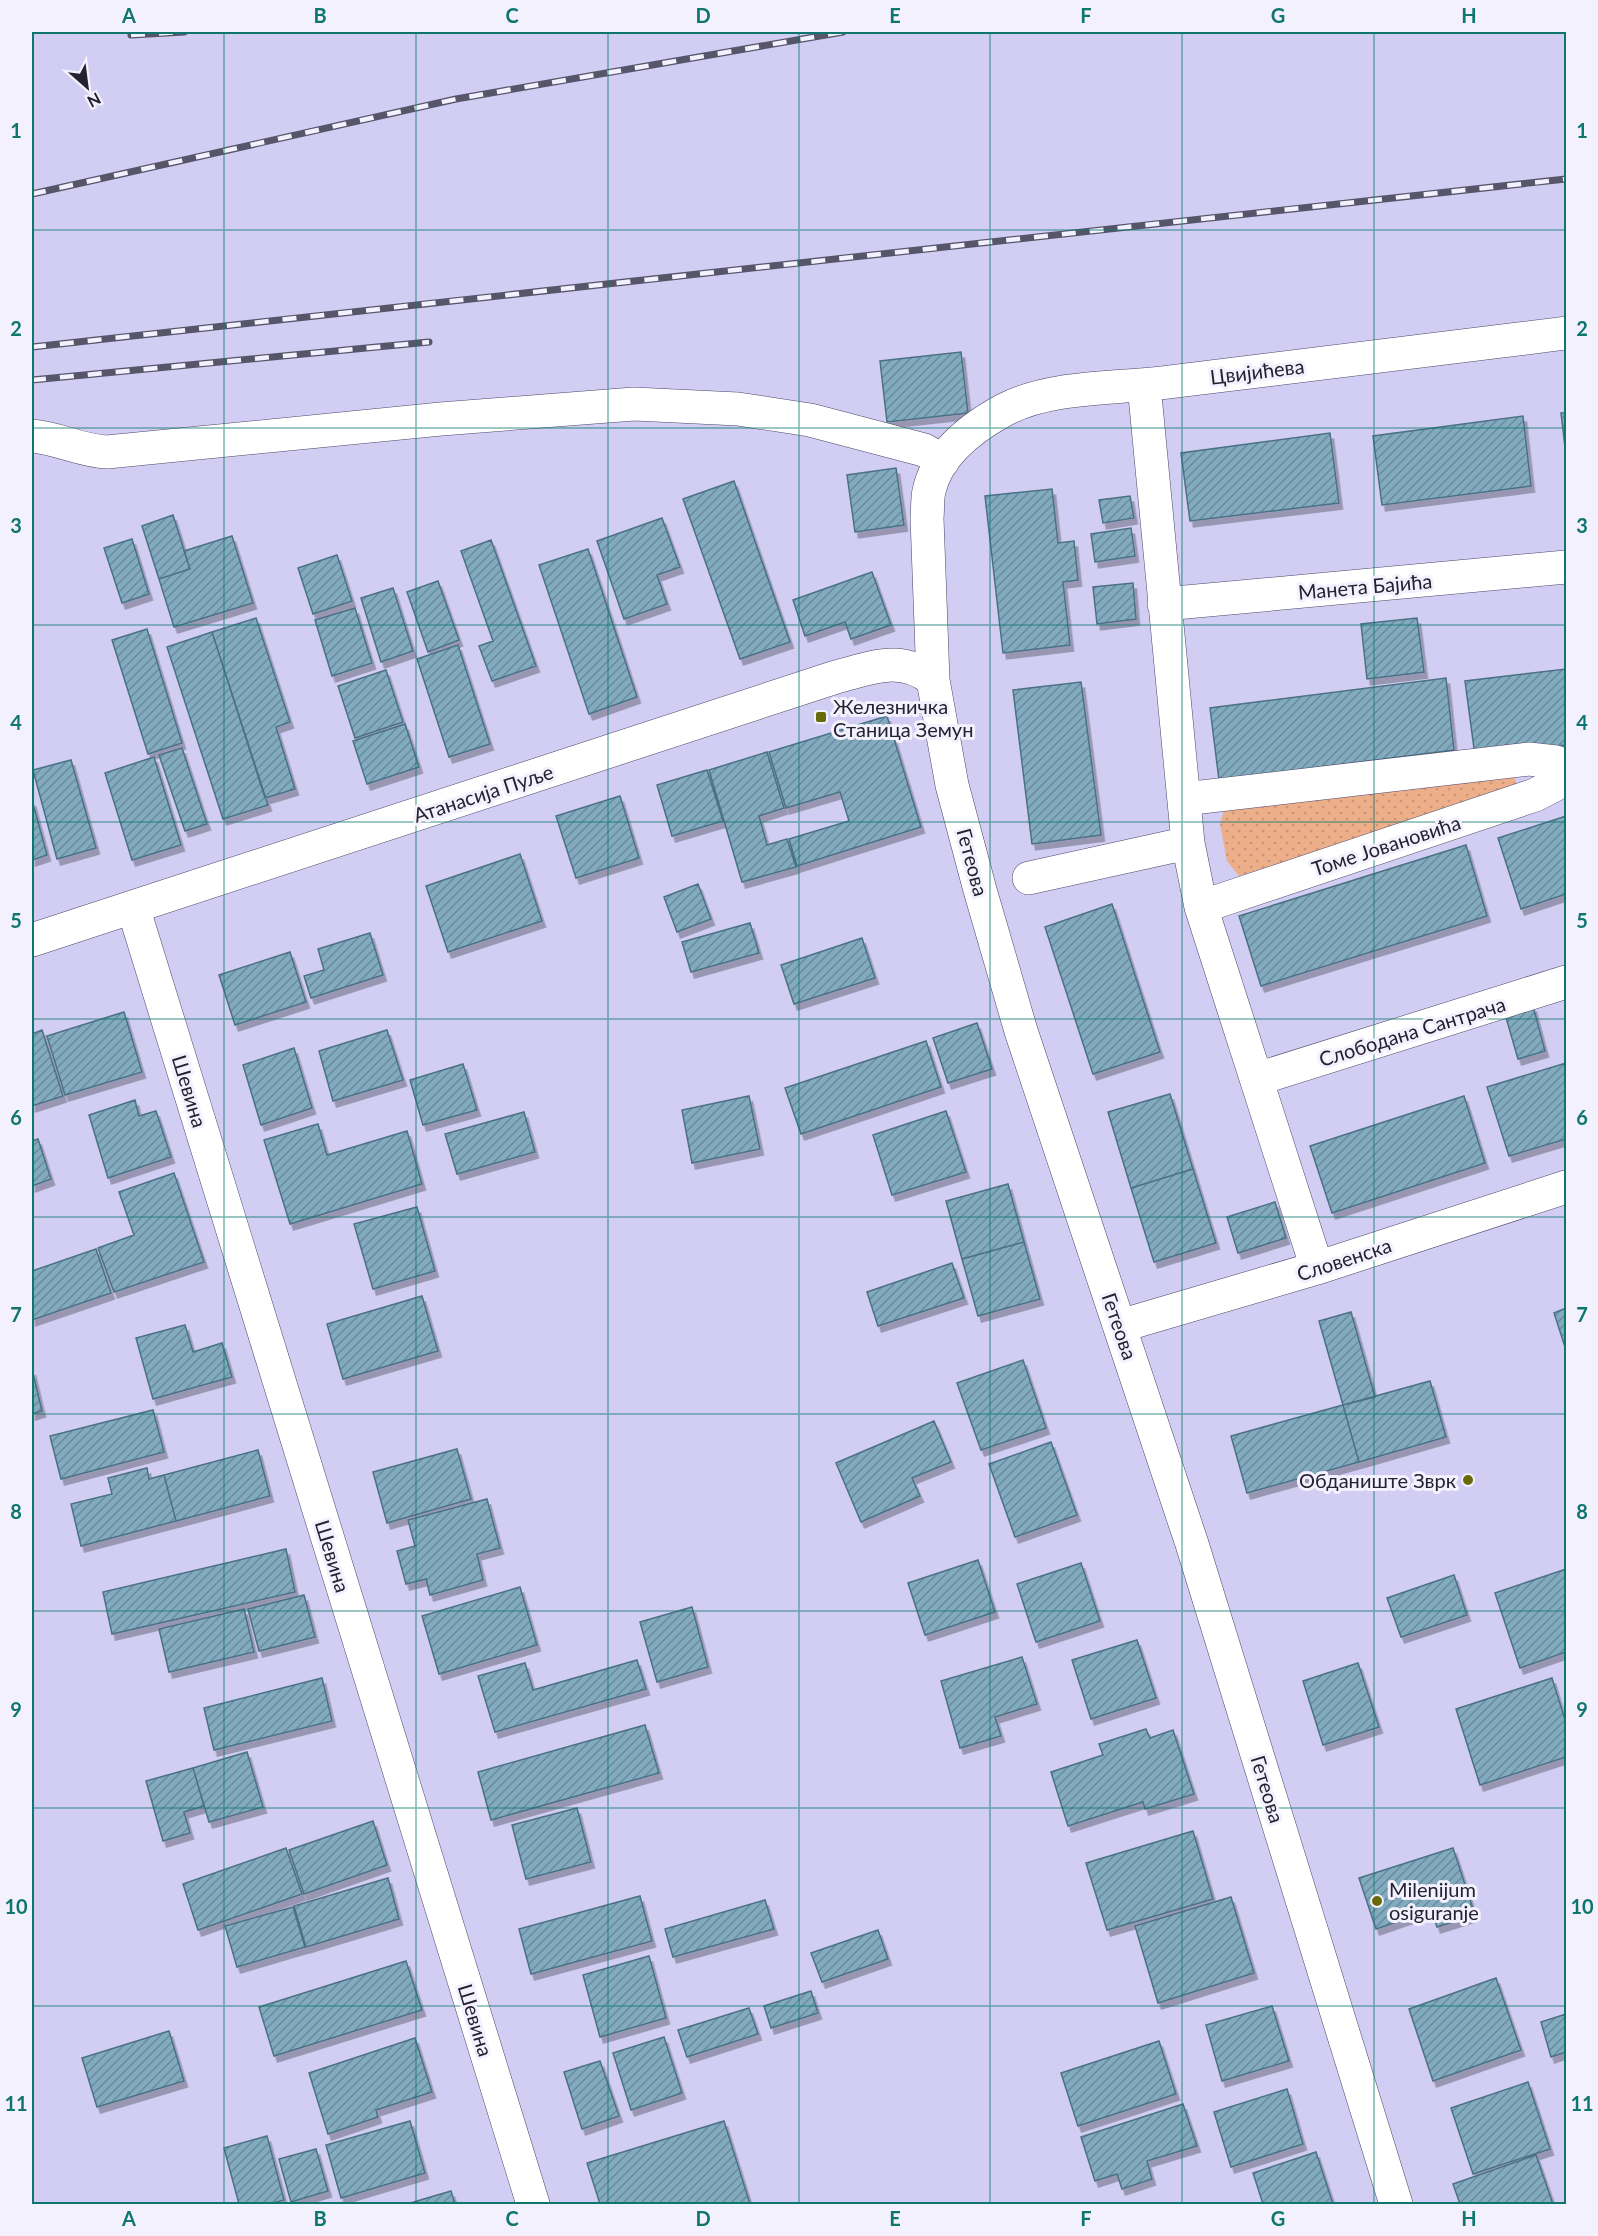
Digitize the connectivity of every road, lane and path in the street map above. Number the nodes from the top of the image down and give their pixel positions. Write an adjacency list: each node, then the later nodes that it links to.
1 (1566, 333): 2 (street, Цвијићева)
2 (1144, 385): 4 (street, Цвијићева); 6 (street)
3 (32, 436): 4 (street)
4 (951, 451): 7 (street, Гетеова)
5 (1566, 567): 6 (street, Манета Бајића)
6 (1164, 604): 10 (street)
7 (933, 680): 13 (street, Атанасија Пуље); 20 (street, Гетеова)
8 (1566, 766): 10 (street)
9 (1566, 775): 14 (street, Томе Јовановића)
10 (1184, 799): 11 (street)
11 (1188, 843): 12 (street); 14 (street)
12 (1029, 879)
13 (133, 907): 15 (street, Атанасија Пуље); 21 (street, Шевина)
14 (1201, 907): 17 (street)
15 (32, 940)
16 (1566, 982): 17 (street, Слободана Сантрача)
17 (1257, 1079): 19 (street)
18 (1566, 1187): 19 (street, Словенска)
19 (1317, 1268): 20 (street, Словенска)
20 (1120, 1326): 22 (street, Гетеова)
21 (533, 2205)
22 (1396, 2205)

